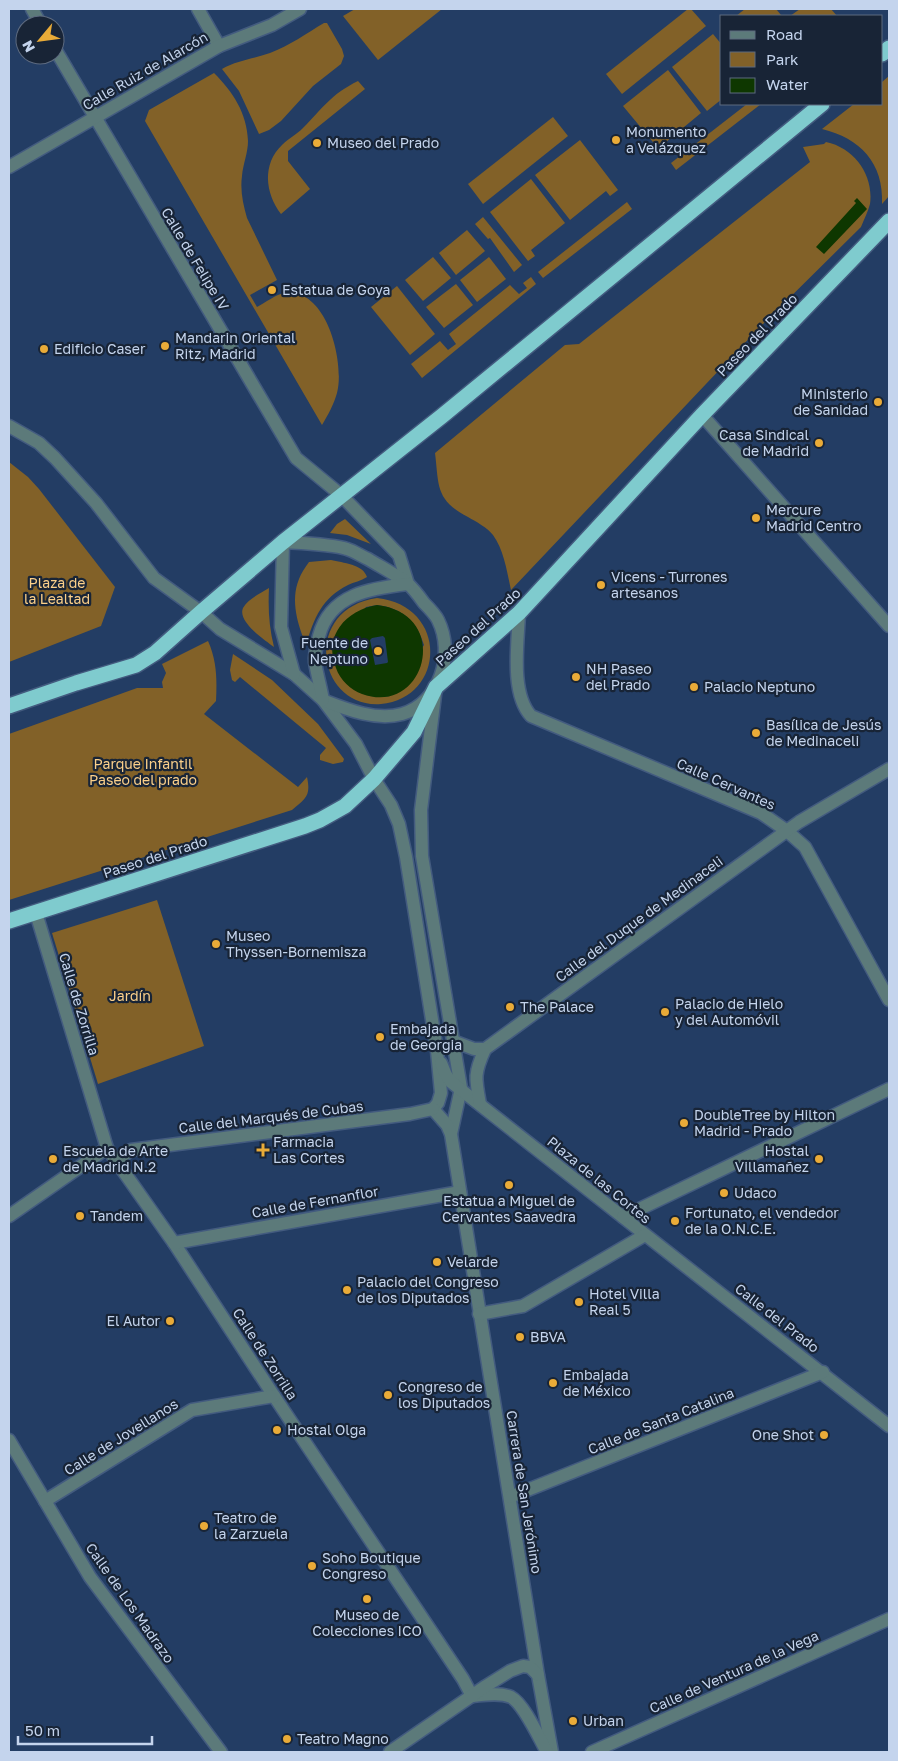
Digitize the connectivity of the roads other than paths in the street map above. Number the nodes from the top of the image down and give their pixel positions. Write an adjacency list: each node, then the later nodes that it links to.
1 (198, 9): 3 (street)
2 (300, 9): 3 (street, Calle Ruiz de Alarcón)
3 (219, 46): 6 (street, Calle Ruiz de Alarcón)
4 (64, 65): 6 (street, Calle de Felipe IV)
5 (821, 105): 11 (highway)
6 (94, 117): 7 (street, Calle Ruiz de Alarcón); 11 (street, Calle de Felipe IV)
7 (9, 168)
8 (889, 221): 9 (highway, Paseo del Prado)
9 (702, 415): 15 (highway, Paseo del Prado); 16 (street)
10 (9, 426): 14 (street)
11 (341, 496): 12 (highway); 13 (street, Calle de Felipe IV)
12 (283, 542): 13 (street); 14 (highway); 17 (street)
13 (408, 584): 18 (street); 19 (street)
14 (201, 612): 17 (street); 20 (highway)
15 (519, 613): 18 (highway, Paseo del Prado); 23 (street, Calle Cervantes)
16 (889, 626)
17 (294, 674): 19 (street)
18 (436, 687): 19 (street); 22 (highway, Paseo del Prado); 27 (street)
19 (322, 700): 22 (street, Plaza de las Cortes)
20 (9, 706)
21 (889, 769): 23 (street, Calle del Duque de Medinaceli)
22 (374, 779): 24 (highway, Paseo del Prado); 29 (street, Plaza de las Cortes)
23 (786, 831): 26 (street, Calle Cervantes); 28 (street, Calle del Duque de Medinaceli)
24 (36, 913): 25 (highway, Paseo del Prado); 35 (street, Calle de Zorrilla)
25 (9, 921)
26 (889, 1000)
27 (453, 1041): 28 (street); 30 (street)
28 (485, 1049): 32 (street)
29 (437, 1051): 30 (street, Plaza de las Cortes); 33 (street, Plaza de las Cortes)
30 (461, 1088): 32 (street, Plaza de las Cortes); 34 (street)
31 (889, 1089): 39 (street)
32 (480, 1104): 39 (street, Plaza de las Cortes)
33 (433, 1109): 34 (street); 36 (street, Calle del Marqués de Cubas)
34 (451, 1134): 37 (street)
35 (106, 1148): 36 (street, Calle de Zorrilla); 38 (street)
36 (116, 1161): 41 (street, Calle de Zorrilla)
37 (460, 1192): 41 (street, Calle de Fernanflor); 42 (street)
38 (9, 1216)
39 (623, 1217): 40 (street, Plaza de las Cortes)
40 (645, 1235): 42 (street, Plaza de las Cortes); 43 (street, Calle del Prado)
41 (174, 1243): 44 (street, Calle de Zorrilla)
42 (479, 1314): 47 (street, Carrera de San Jerónimo)
43 (823, 1372): 45 (street, Calle del Prado); 47 (street, Calle de Santa Catalina)
44 (274, 1396): 48 (street, Calle de Jovellanos); 51 (street, Calle de Zorrilla)
45 (889, 1426)
46 (9, 1440): 48 (street, Calle de Los Madrazo)
47 (510, 1497): 50 (street, Carrera de San Jerónimo)
48 (46, 1501): 52 (street, Calle de Los Madrazo)
49 (889, 1620): 56 (street, Calle de Ventura de la Vega)
50 (538, 1675): 51 (street); 55 (street, Carrera de San Jerónimo)
51 (472, 1696): 53 (street); 54 (street)
52 (221, 1752)
53 (390, 1752)
54 (547, 1752)
55 (552, 1752)
56 (592, 1752)

